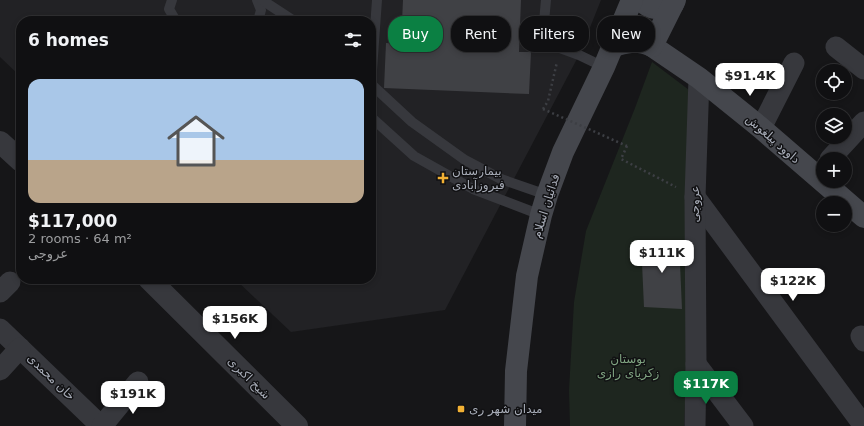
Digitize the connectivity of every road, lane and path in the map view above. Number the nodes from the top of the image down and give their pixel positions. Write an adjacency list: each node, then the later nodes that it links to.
1 (172, 0): 9 (lane)
2 (257, 0): 10 (lane)
3 (262, 0): 11 (lane)
4 (377, 0): 12 (lane)
5 (546, 0): 13 (lane)
6 (632, 0): 14 (main road, فدائیان اسلام)
7 (641, 0): 8 (main road)
8 (674, 2): 15 (main road)
9 (173, 16)
10 (259, 16)
11 (286, 16)
12 (376, 16)
13 (545, 16)
14 (625, 16)
15 (655, 40)
16 (836, 47): 23 (street)
17 (655, 48): 24 (main road, داوود پیلغوش)
18 (559, 52): 35 (path, bridge)
19 (573, 52): 22 (lane)
20 (610, 52): 22 (main road, فدائیان اسلام)
21 (794, 63): 28 (street)
22 (604, 67): 34 (main road, فدائیان اسلام)
23 (864, 69)
24 (699, 78): 28 (main road, داوود پیلغوش); 35 (street, عروجی)
25 (376, 89): 34 (lane)
26 (376, 122): 36 (lane)
27 (864, 122): 30 (street)
28 (761, 128): 32 (main road, داوود پیلغوش)
29 (0, 142): 31 (street)
30 (836, 152)
31 (16, 156)
32 (816, 169)
33 (836, 188): 37 (main road, داوود پیلغوش)
34 (547, 195): 36 (main road, فدائیان اسلام)
35 (695, 197): 41 (street, عروجی); 49 (street)
36 (541, 215): 46 (main road, فدائیان اسلام)
37 (864, 217)
38 (154, 284): 45 (street, شیخ اکبری)
39 (0, 329): 40 (street, خان محمدی)
40 (20, 348): 42 (street); 44 (street, خان محمدی)
41 (696, 364): 47 (street, عروجی); 48 (street)
42 (0, 370)
43 (138, 382): 44 (street)
44 (101, 426)
45 (297, 426)
46 (515, 426)
47 (695, 426)
48 (743, 426)
49 (864, 426)

